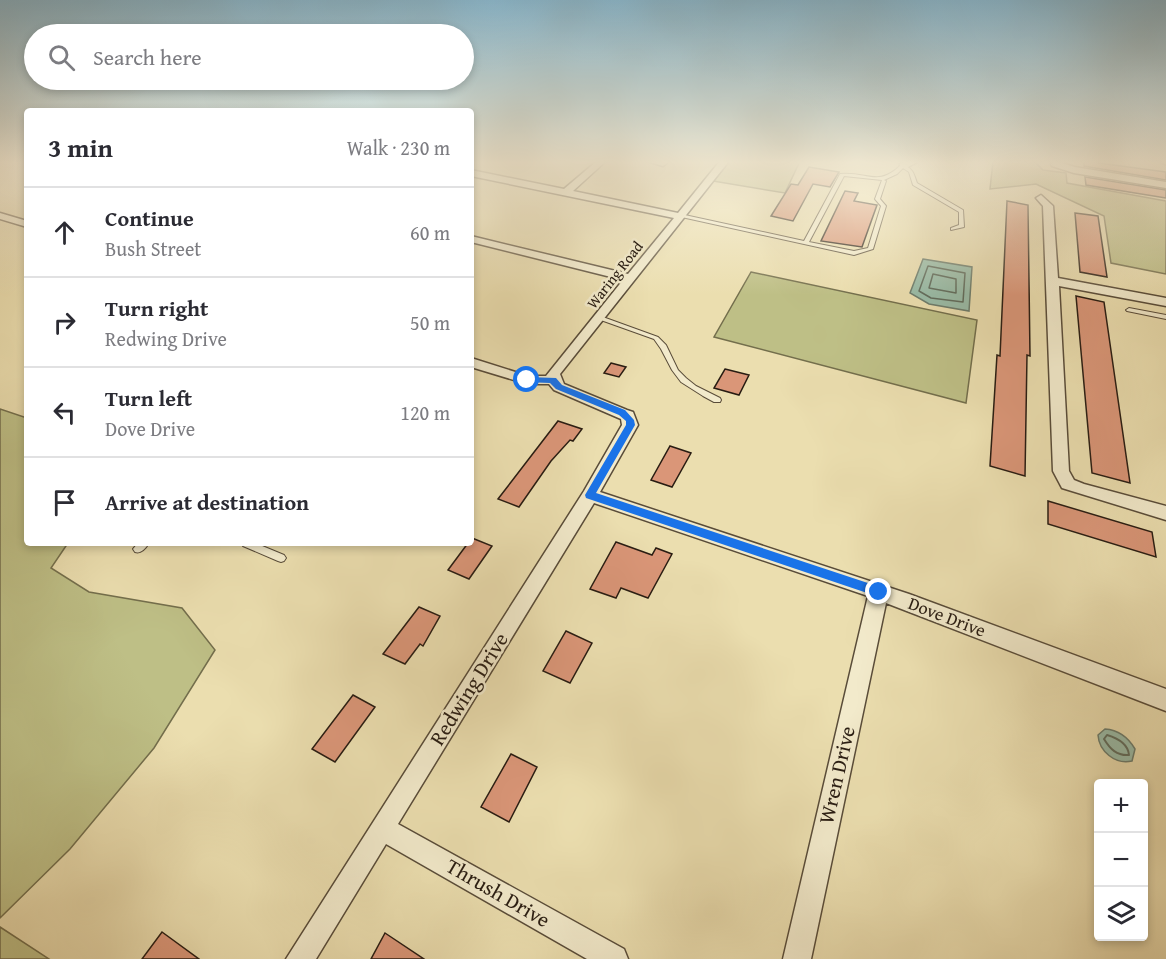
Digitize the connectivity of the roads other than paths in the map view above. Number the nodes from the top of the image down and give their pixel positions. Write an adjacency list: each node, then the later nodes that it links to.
1 (631, 206): 8 (street)
2 (688, 206): 8 (street, Waring Road)
3 (826, 206): 12 (lane)
4 (884, 206): 12 (lane)
5 (952, 206): 10 (lane)
6 (1048, 206): 14 (street)
7 (0, 216): 9 (street)
8 (680, 216): 12 (lane); 13 (street, Waring Road)
9 (24, 223)
10 (953, 229)
11 (474, 240): 13 (street)
12 (806, 243)
13 (631, 278): 18 (street, Waring Road)
14 (1053, 284): 15 (street); 23 (street)
15 (1166, 304)
16 (1129, 310): 17 (lane)
17 (1166, 317)
18 (600, 318): 20 (street, Waring Road); 21 (lane)
19 (474, 363): 20 (street)
20 (553, 380): 22 (street, Redwing Drive)
21 (717, 400)
22 (590, 495): 26 (street, Dove Drive); 28 (street, Redwing Drive)
23 (1166, 513)
24 (253, 546): 25 (lane)
25 (281, 558)
26 (879, 592): 27 (street, Dove Drive); 31 (street, Wren Drive)
27 (1166, 700)
28 (382, 828): 29 (street, Redwing Drive); 30 (street, Thrush Drive)
29 (300, 959)
30 (614, 959)
31 (797, 959)

